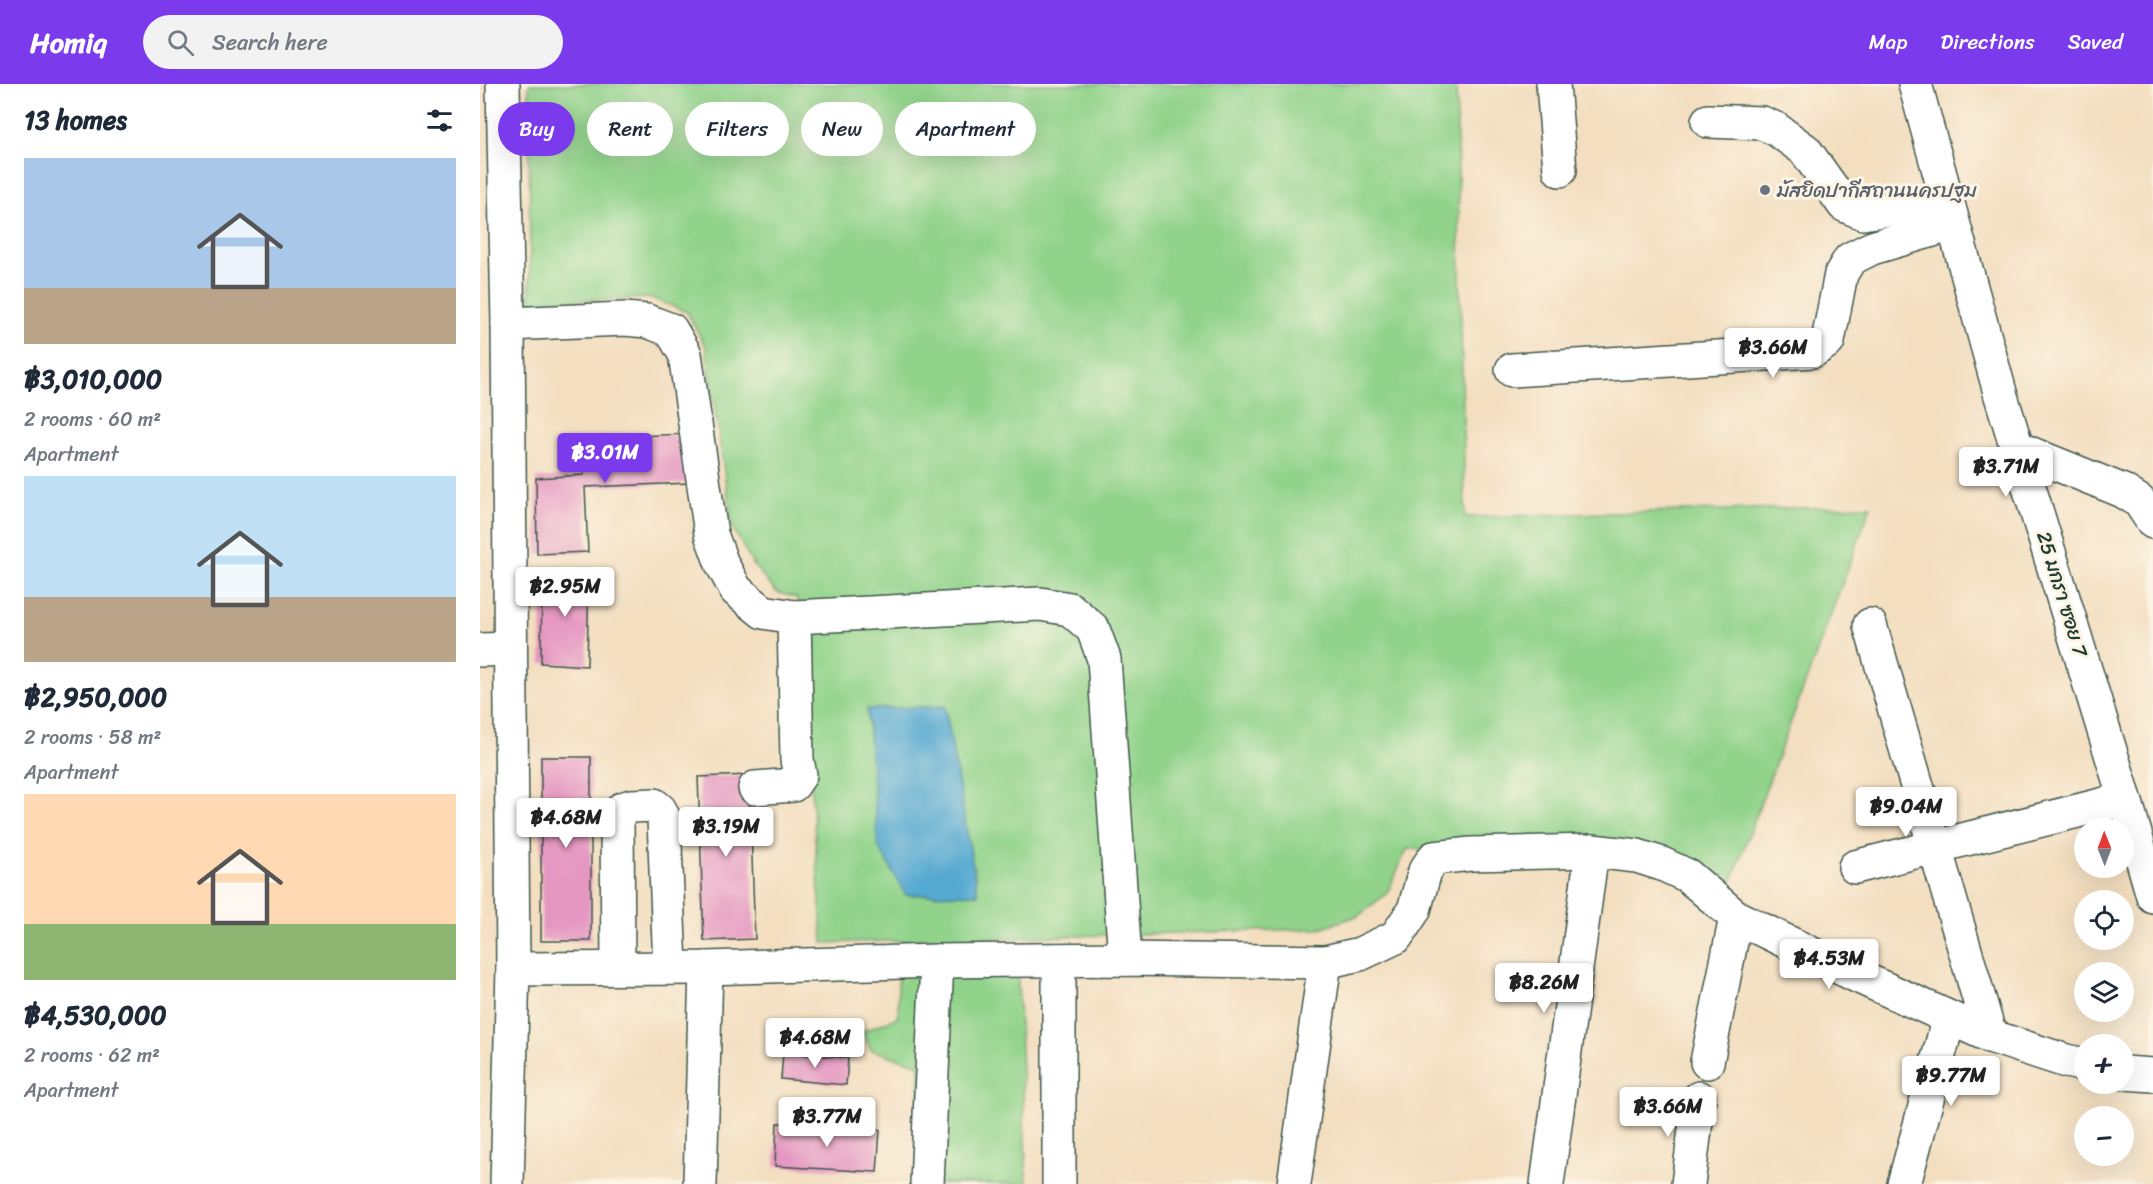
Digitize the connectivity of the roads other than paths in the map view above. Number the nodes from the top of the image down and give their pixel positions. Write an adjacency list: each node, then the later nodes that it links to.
1 (503, 84): 6 (street)
2 (1553, 84): 5 (street)
3 (1915, 84): 7 (street, 25 มกรา ซอย 7)
4 (1708, 122): 7 (street)
5 (1560, 170)
6 (492, 196): 8 (street)
7 (1950, 213): 9 (street); 10 (street, 25 มกรา ซอย 7)
8 (508, 324): 12 (street); 14 (street)
9 (1512, 370)
10 (2017, 448): 11 (street); 16 (street, 25 มกรา ซอย 7)
11 (2153, 522)
12 (794, 617): 15 (street); 22 (street)
13 (1870, 625): 17 (street)
14 (495, 649): 29 (street)
15 (755, 788)
16 (2126, 799): 17 (street); 20 (street, 25 มกรา ซอย 7)
17 (1935, 847): 19 (street); 31 (street)
18 (1592, 851): 21 (street); 25 (street); 43 (street)
19 (1855, 867)
20 (2153, 896)
21 (1736, 916): 30 (street); 32 (street)
22 (1125, 959): 23 (street); 25 (street)
23 (1059, 960): 24 (street); 41 (street)
24 (936, 961): 28 (street); 40 (street)
25 (1325, 962): 42 (street)
26 (618, 968): 27 (street); 27 (street); 29 (street)
27 (670, 968): 28 (street)
28 (706, 968): 39 (street)
29 (513, 969): 37 (street)
30 (1949, 1018): 31 (street); 45 (street)
31 (1990, 1036): 33 (street)
32 (1707, 1062)
33 (2074, 1063)
34 (2134, 1074): 35 (street)
35 (2153, 1075)
36 (1699, 1098): 44 (street)
37 (494, 1118): 38 (street)
38 (507, 1184)
39 (699, 1184)
40 (927, 1184)
41 (1059, 1184)
42 (1294, 1184)
43 (1546, 1184)
44 (1689, 1184)
45 (1904, 1184)

